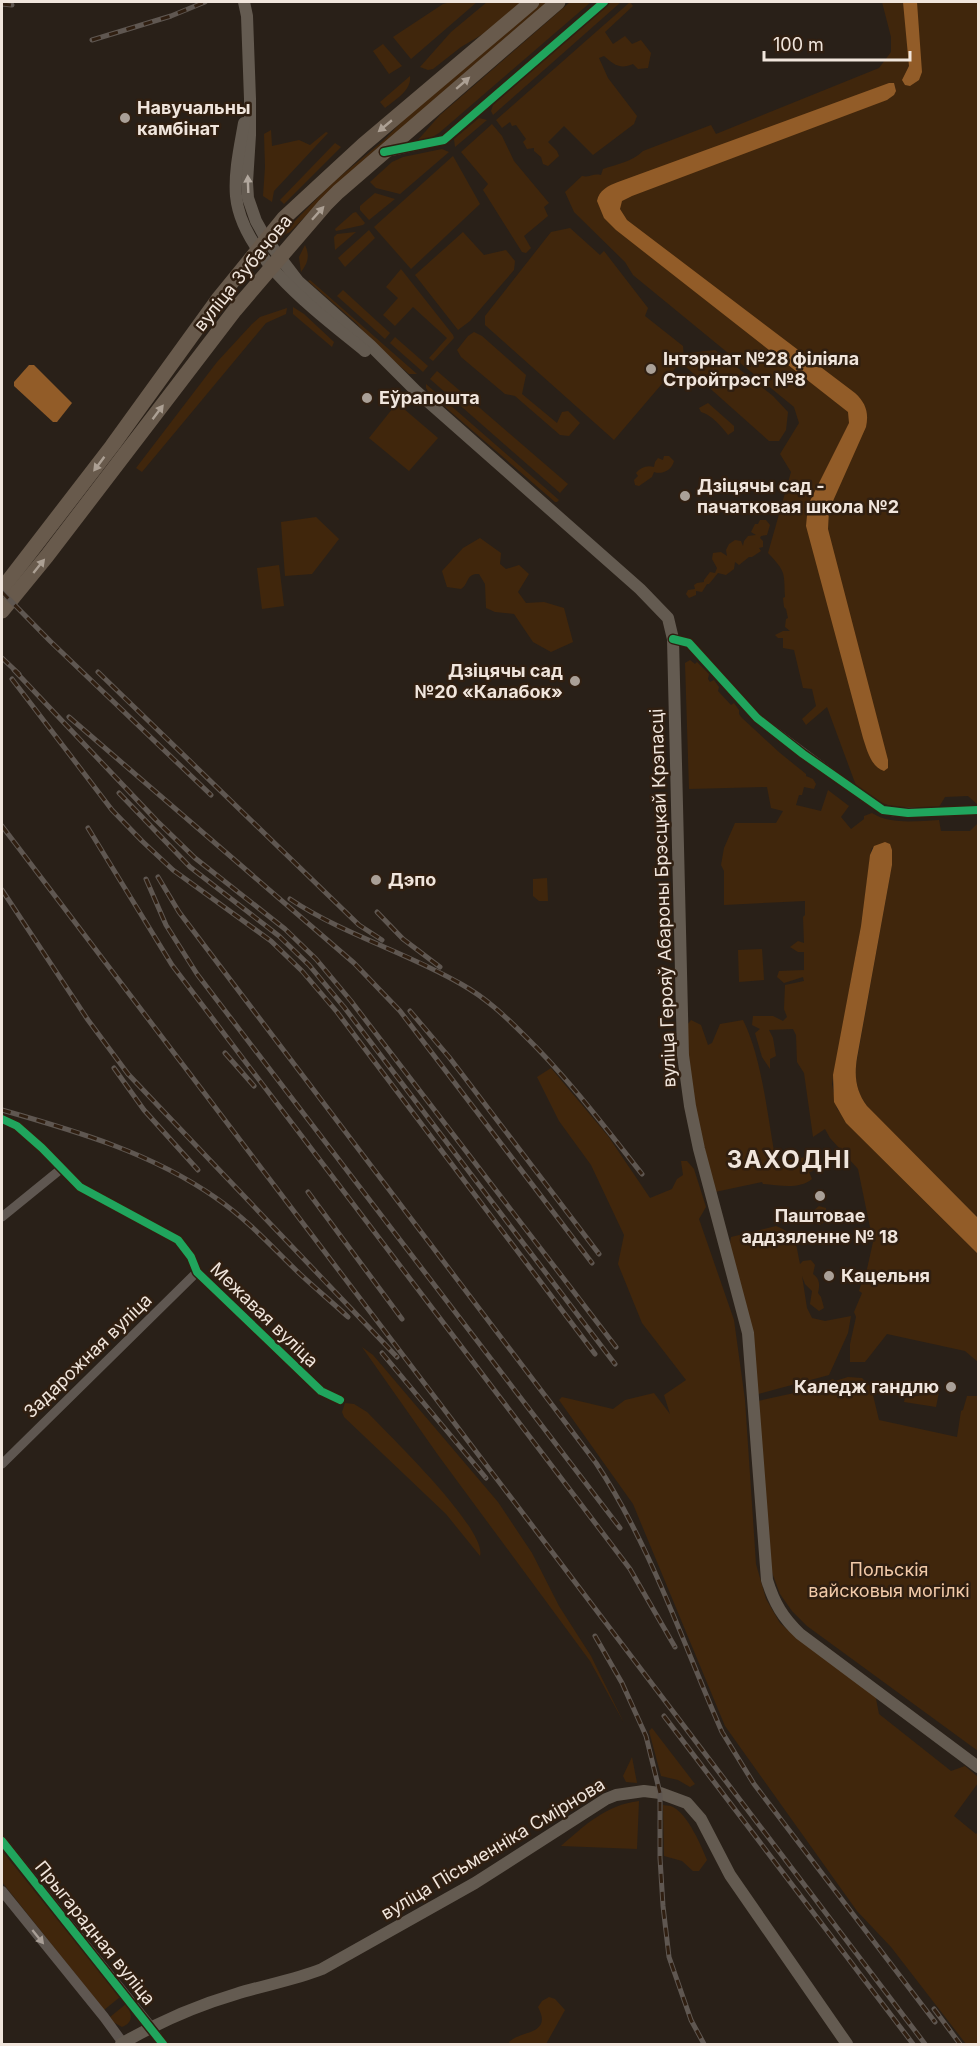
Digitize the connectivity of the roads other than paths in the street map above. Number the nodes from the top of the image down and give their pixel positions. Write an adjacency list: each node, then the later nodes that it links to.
1 (244, 2): 6 (main road, вуліца Герояў Абароны Брэсцкай Крэпасці)
2 (532, 2): 6 (highway, вуліца Зубачова, one-way to 6)
3 (558, 2): 5 (highway, вуліца Зубачова, one-way to 3)
4 (603, 2): 5 (street)
5 (384, 153): 7 (highway, вуліца Зубачова, one-way to 5)
6 (262, 244): 7 (main road, вуліца Герояў Абароны Брэсцкай Крэпасці); 8 (highway, вуліца Зубачова, one-way to 8)
7 (275, 262): 9 (highway, вуліца Зубачова, one-way to 7); 10 (main road, вуліца Герояў Абароны Брэсцкай Крэпасці)
8 (2, 589)
9 (2, 611)
10 (673, 639): 11 (street); 18 (main road, вуліца Герояў Абароны Брэсцкай Крэпасці)
11 (945, 812)
12 (2, 1119): 13 (street, Межавая вуліца)
13 (61, 1169): 14 (street); 15 (street, Межавая вуліца)
14 (2, 1217)
15 (197, 1272): 16 (street, Межавая вуліца); 17 (street, Задарожная вуліца)
16 (340, 1400)
17 (2, 1464)
18 (978, 1767)
19 (2, 1841): 21 (street, Прыгарадная вуліца)
20 (2, 1892): 22 (street, one-way to 22)
21 (151, 2027): 22 (main road, вуліца Пісьменніка Смірнова); 23 (street, Прыгарадная вуліца); 24 (main road, вуліца Пісьменніка Смірнова)
22 (122, 2044)
23 (163, 2044)
24 (848, 2044)

